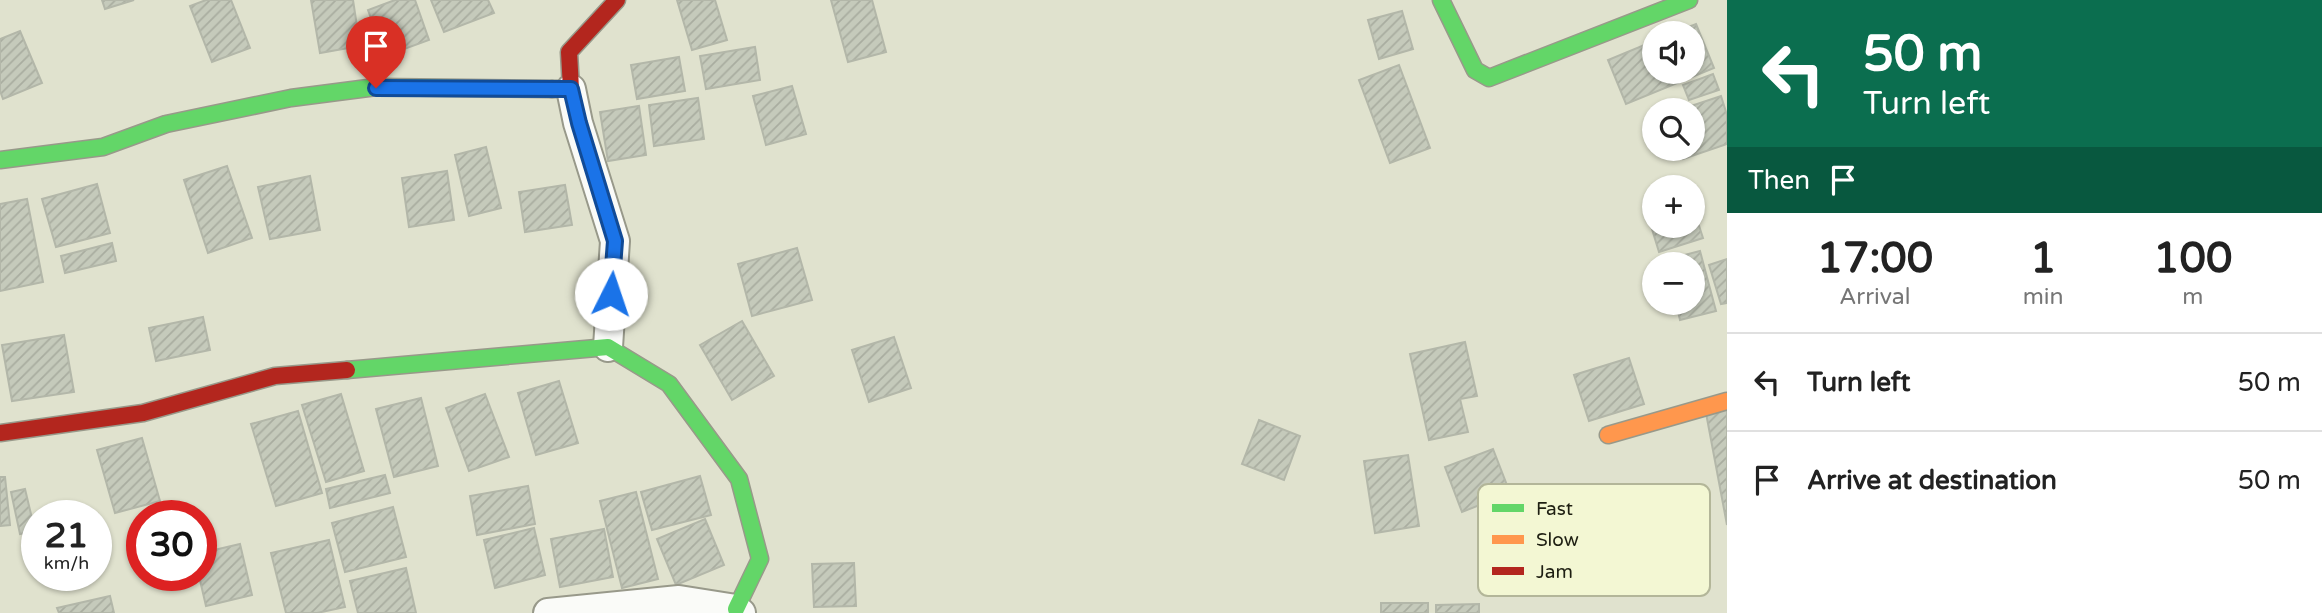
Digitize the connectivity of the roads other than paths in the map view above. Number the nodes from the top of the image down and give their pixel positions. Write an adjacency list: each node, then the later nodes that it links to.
1 (617, 0): 4 (street)
2 (1441, 0): 3 (street)
3 (1689, 0)
4 (571, 89): 5 (street); 6 (street)
5 (0, 160)
6 (608, 347): 8 (street); 10 (street)
7 (1727, 401): 9 (street)
8 (0, 433)
9 (1608, 435)
10 (738, 611): 11 (street)
11 (548, 613)

